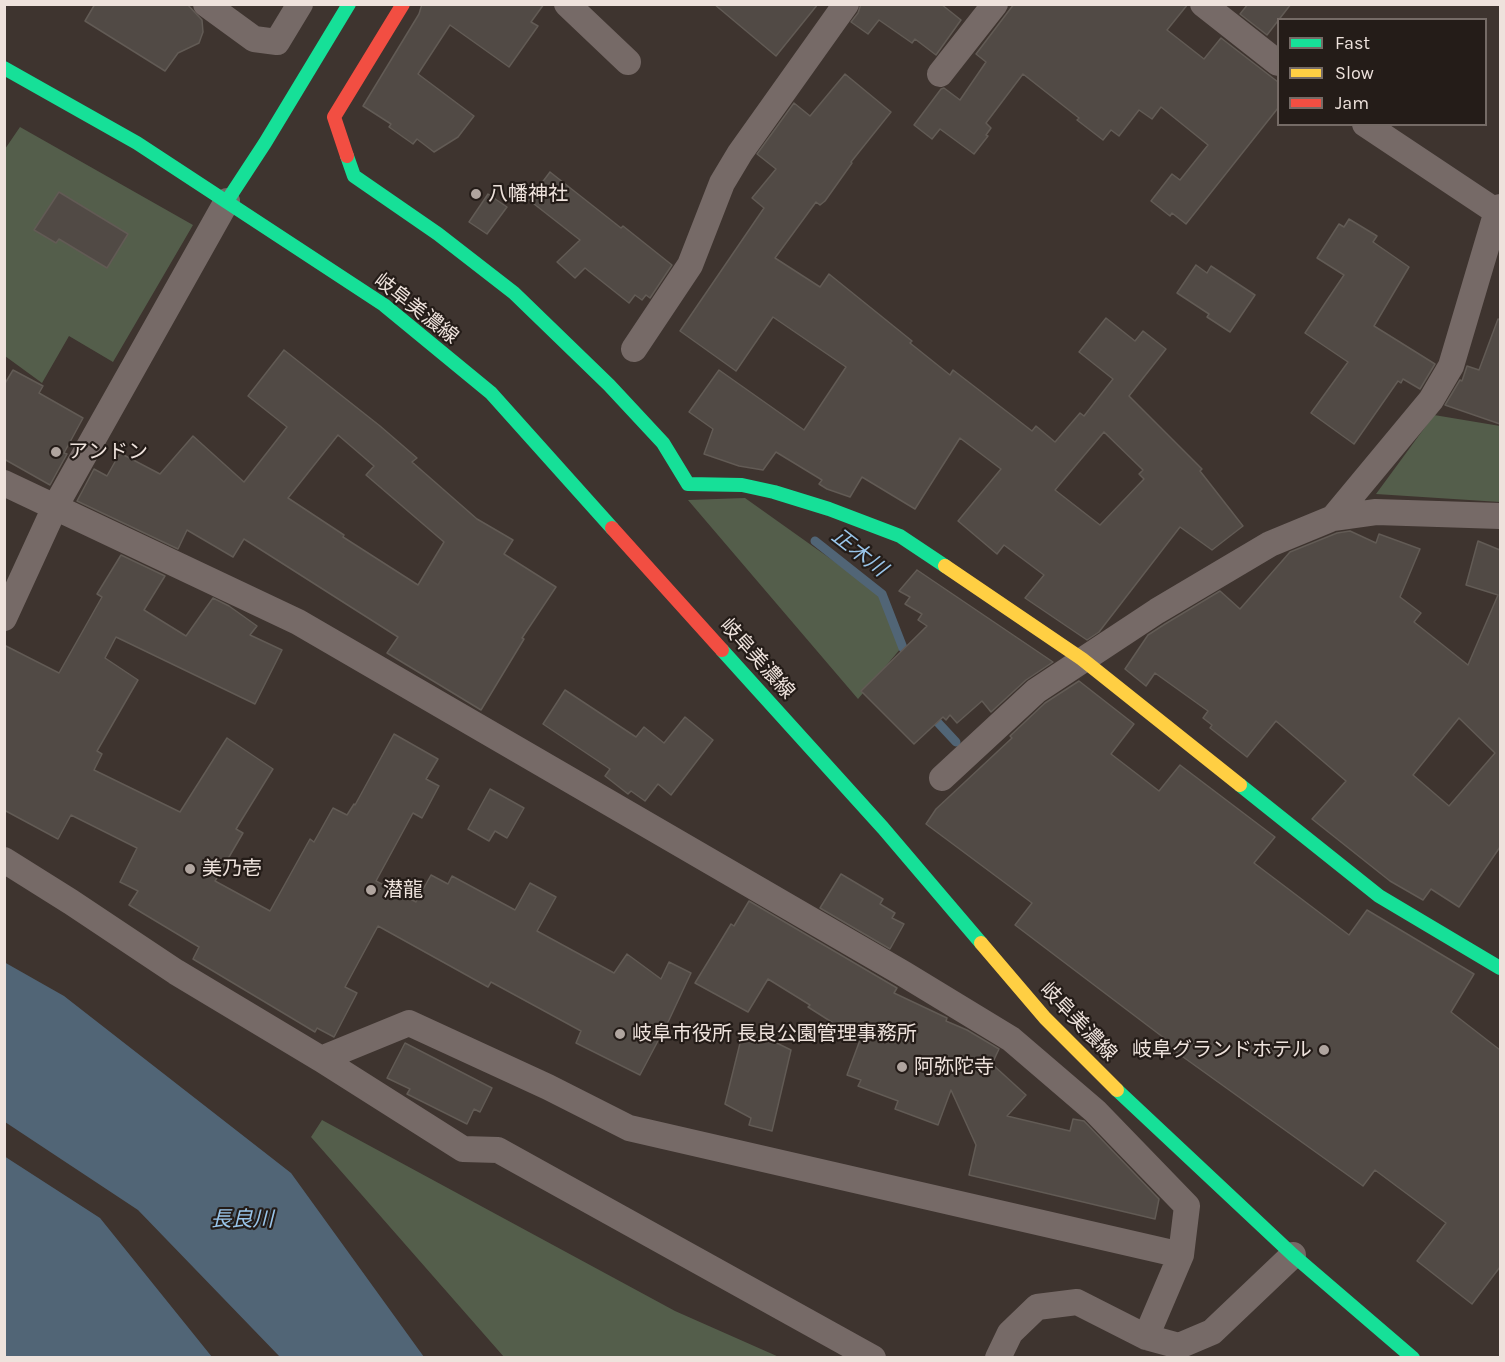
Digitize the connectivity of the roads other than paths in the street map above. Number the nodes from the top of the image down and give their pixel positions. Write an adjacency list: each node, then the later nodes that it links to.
1 (206, 4): 2 (street)
2 (300, 4)
3 (349, 4): 14 (main road)
4 (403, 4): 22 (main road)
5 (567, 4): 9 (street)
6 (846, 4): 16 (street)
7 (995, 4): 12 (street)
8 (1203, 4): 10 (street)
9 (628, 62)
10 (1277, 62)
11 (4, 68): 14 (main road, 岐阜美濃線)
12 (940, 74)
13 (1368, 126): 15 (street)
14 (227, 201): 18 (street); 28 (main road, 岐阜美濃線)
15 (1499, 211): 20 (street)
16 (634, 349)
17 (4, 483): 18 (street)
18 (55, 507): 21 (street); 27 (street)
19 (1500, 516): 20 (street)
20 (1332, 518): 22 (street)
21 (4, 618)
22 (1082, 660): 23 (street); 25 (main road)
23 (942, 778)
24 (4, 860): 26 (street)
25 (1500, 968)
26 (321, 1059): 27 (street); 30 (street)
27 (1181, 1255): 29 (street)
28 (1293, 1255): 29 (street); 32 (main road, 岐阜美濃線)
29 (1146, 1338): 31 (street)
30 (873, 1358)
31 (998, 1358)
32 (1413, 1358)

